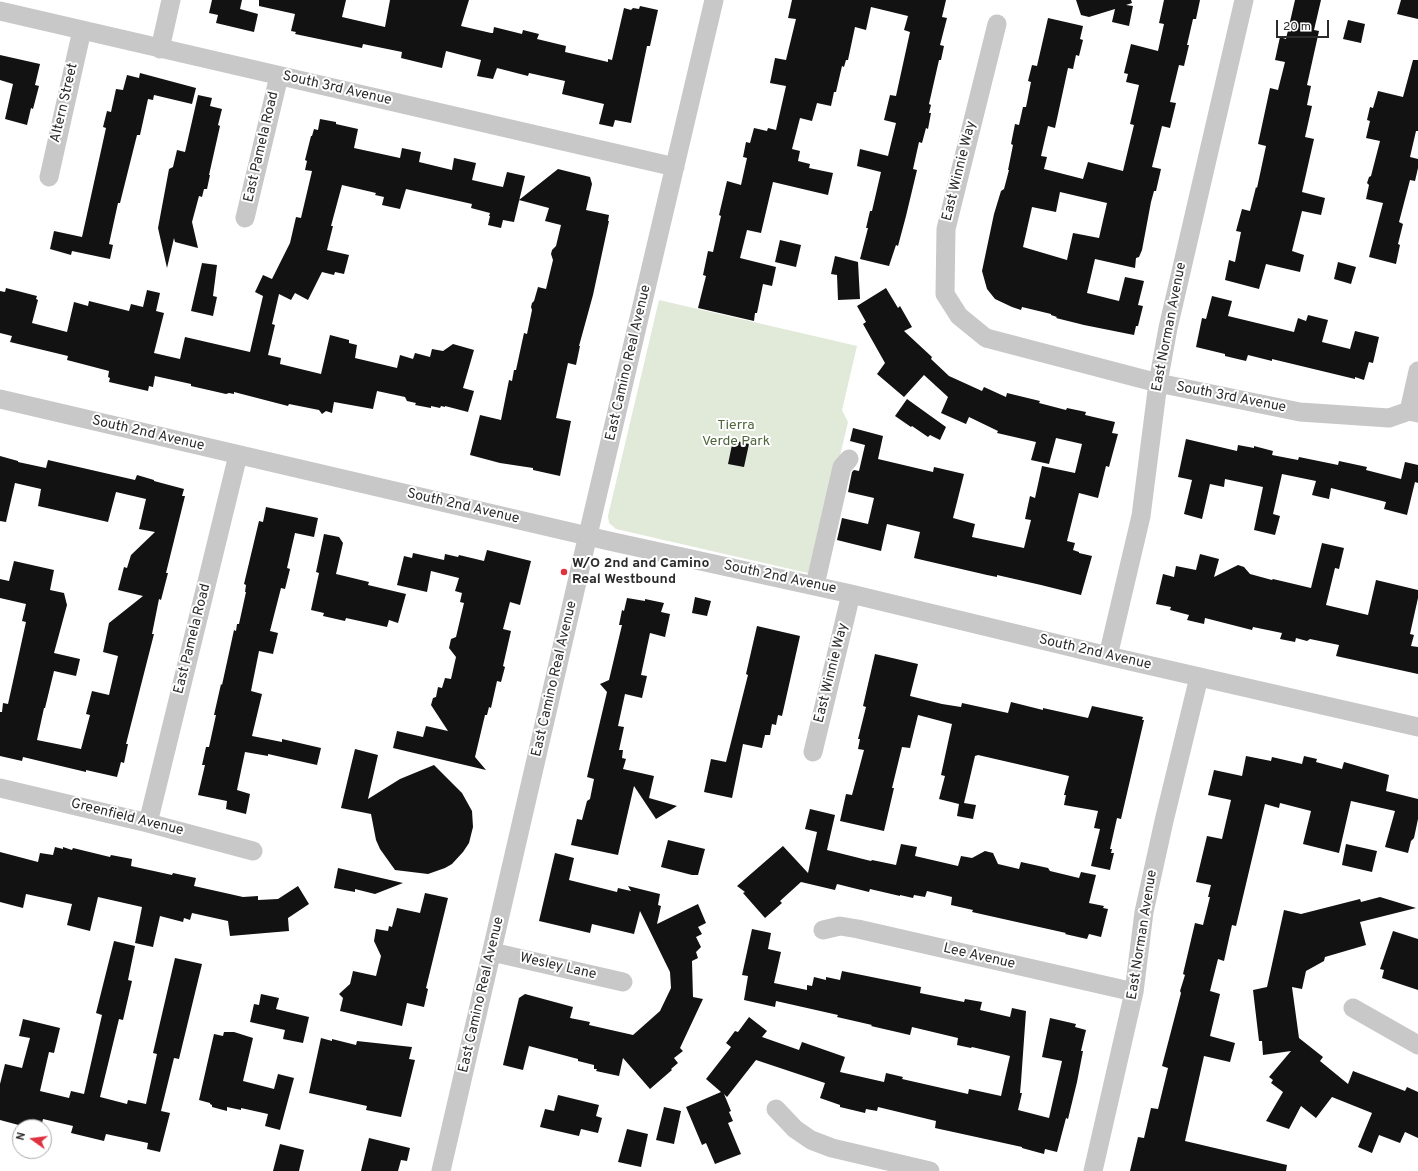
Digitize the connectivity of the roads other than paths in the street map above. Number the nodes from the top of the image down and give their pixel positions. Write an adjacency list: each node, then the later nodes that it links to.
1 (171, 0): 7 (street)
2 (714, 0): 9 (street, East Camino Real Avenue)
3 (1244, 0): 14 (street, East Norman Avenue)
4 (0, 11): 6 (street, South 3rd Avenue)
5 (997, 24): 12 (street, East Winnie Way)
6 (82, 30): 7 (street, South 3rd Avenue); 10 (street, Altern Street)
7 (160, 49): 8 (street, South 3rd Avenue)
8 (279, 76): 9 (street, South 3rd Avenue); 11 (street, East Pamela Road)
9 (675, 167): 19 (street, East Camino Real Avenue)
10 (49, 177)
11 (245, 218)
12 (959, 316): 14 (street, South 3rd Avenue)
13 (1418, 371): 16 (street)
14 (1158, 383): 16 (street, South 3rd Avenue); 22 (street, East Norman Avenue)
15 (0, 400): 17 (street, South 2nd Avenue)
16 (1413, 412)
17 (238, 454): 19 (street, South 2nd Avenue); 27 (street, East Pamela Road)
18 (849, 459): 20 (street)
19 (588, 536): 20 (street, South 2nd Avenue); 30 (street, East Camino Real Avenue)
20 (815, 586): 21 (street, South 2nd Avenue)
21 (851, 594): 22 (street, South 2nd Avenue); 25 (street, East Winnie Way)
22 (1108, 656): 23 (street, South 2nd Avenue)
23 (1199, 676): 24 (street, South 2nd Avenue); 32 (street, East Norman Avenue)
24 (1418, 728)
25 (813, 752)
26 (0, 788): 27 (street, Greenfield Avenue)
27 (148, 823): 28 (street, Greenfield Avenue)
28 (252, 851)
29 (823, 930): 32 (street, Lee Avenue)
30 (492, 952): 31 (street, Wesley Lane); 36 (street, East Camino Real Avenue)
31 (623, 982)
32 (1134, 992): 38 (street, East Norman Avenue)
33 (1354, 1008): 34 (street)
34 (1418, 1045)
35 (776, 1109): 37 (street)
36 (441, 1171)
37 (930, 1171)
38 (1093, 1171)

